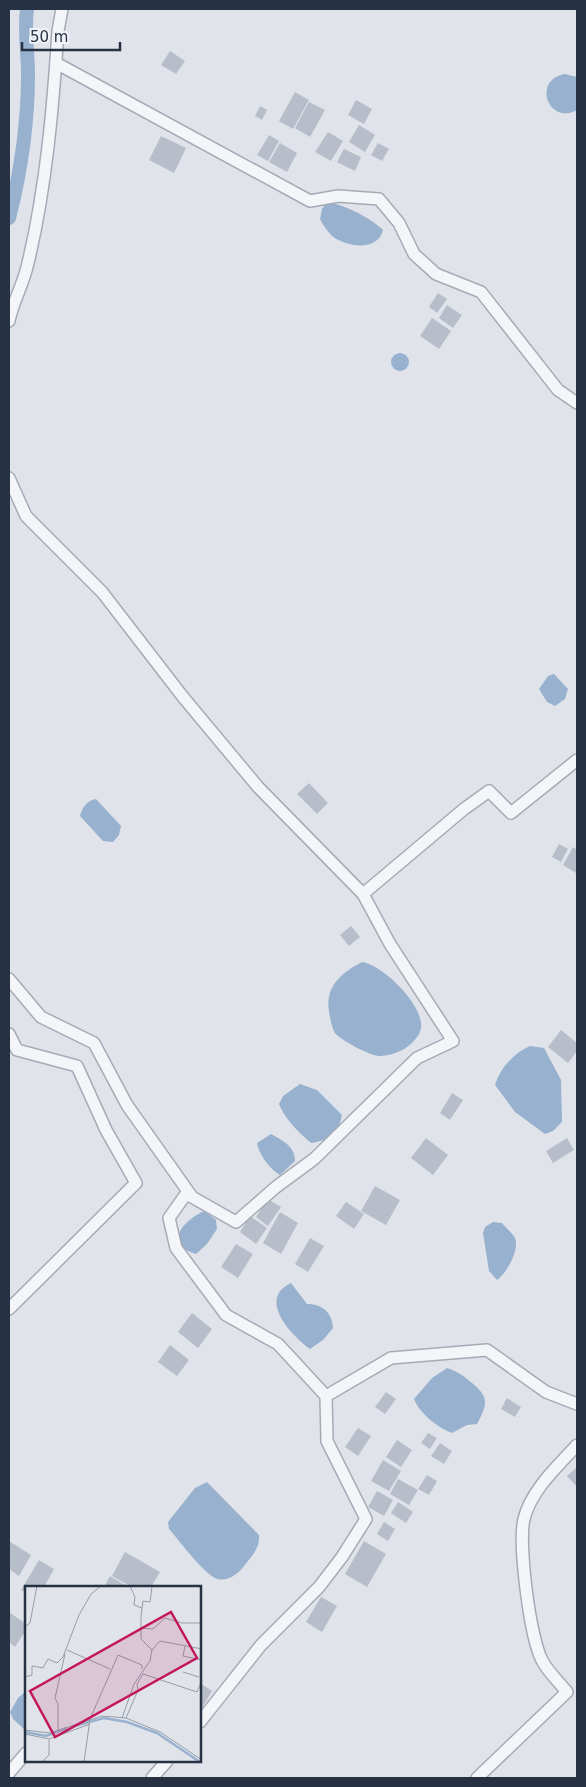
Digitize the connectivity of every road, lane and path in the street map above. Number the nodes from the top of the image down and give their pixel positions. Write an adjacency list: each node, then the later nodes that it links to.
1 (62, 9): 2 (street)
2 (56, 63): 3 (street); 4 (street)
3 (9, 321)
4 (577, 403)
5 (9, 478): 7 (street)
6 (577, 760): 7 (street)
7 (362, 894): 10 (street)
8 (9, 979): 10 (street)
9 (9, 1034): 11 (street)
10 (192, 1197): 12 (street)
11 (9, 1309)
12 (326, 1396): 13 (street); 15 (street)
13 (577, 1404)
14 (577, 1445): 20 (street)
15 (201, 1721)
16 (25, 1754): 18 (street)
17 (166, 1762): 19 (street)
18 (9, 1773)
19 (152, 1778)
20 (477, 1778)

